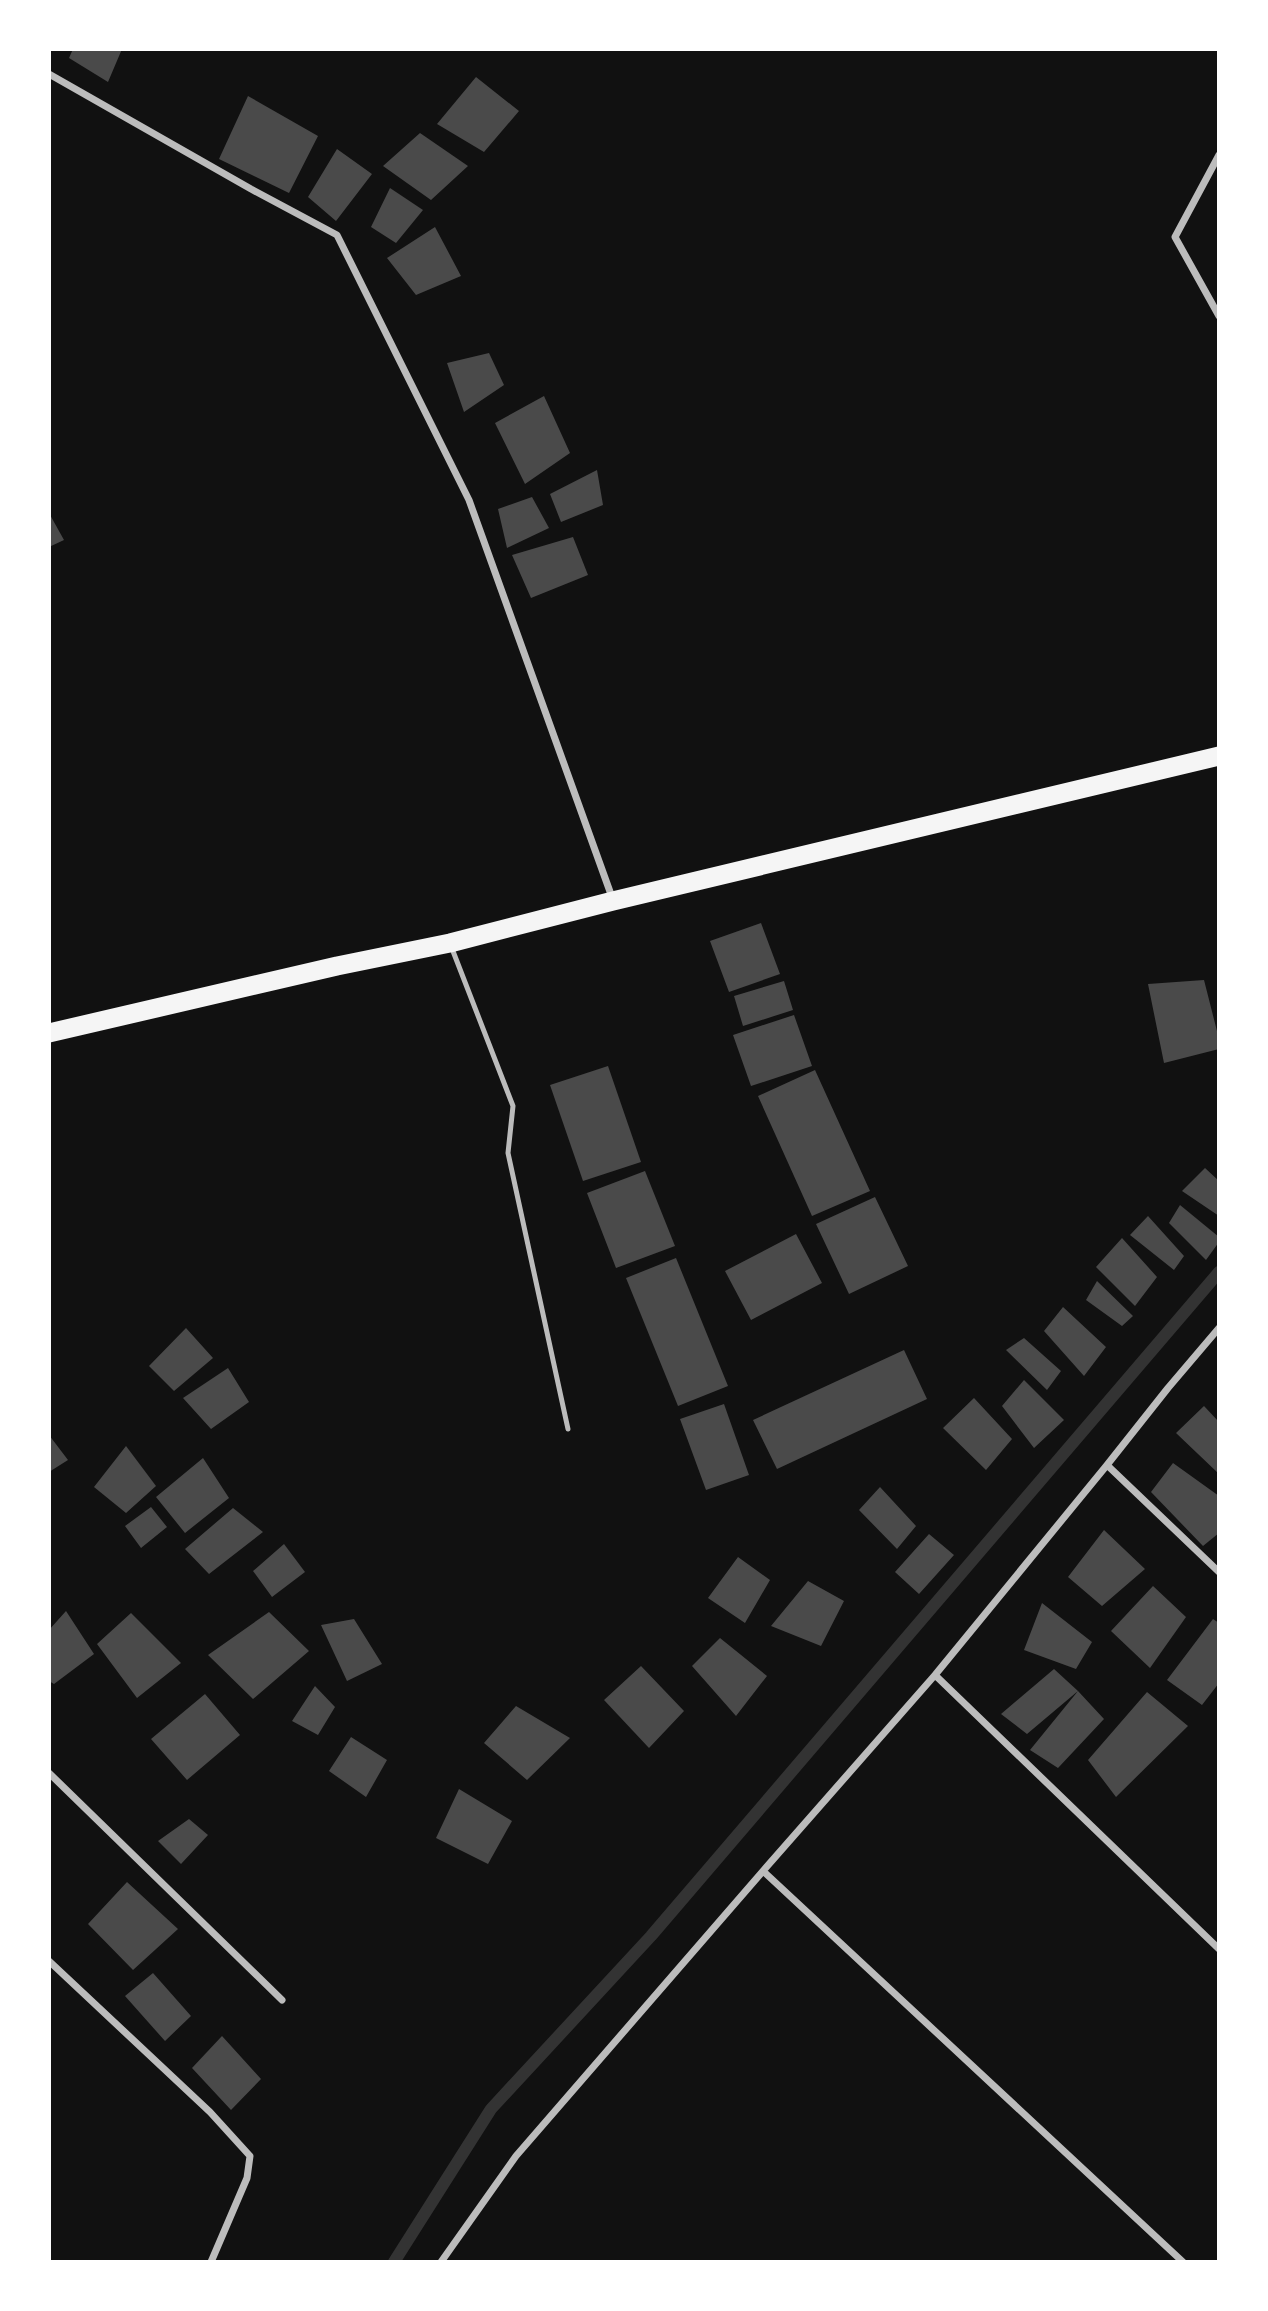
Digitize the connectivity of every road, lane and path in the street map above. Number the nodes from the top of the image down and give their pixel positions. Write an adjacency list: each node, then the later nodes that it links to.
1 (49, 74): 5 (street)
2 (1219, 155): 3 (street)
3 (1219, 316)
4 (1219, 756): 5 (highway)
5 (613, 901): 6 (highway)
6 (450, 943): 7 (highway); 9 (lane)
7 (49, 1033)
8 (1219, 1328): 10 (street)
9 (568, 1429)
10 (1107, 1465): 11 (street); 12 (street)
11 (1219, 1572)
12 (935, 1675): 14 (street); 15 (street)
13 (49, 1773): 17 (street)
14 (763, 1871): 19 (street); 20 (street)
15 (1219, 1949)
16 (49, 1961): 18 (street)
17 (282, 2000)
18 (211, 2262)
19 (441, 2262)
20 (1183, 2262)

